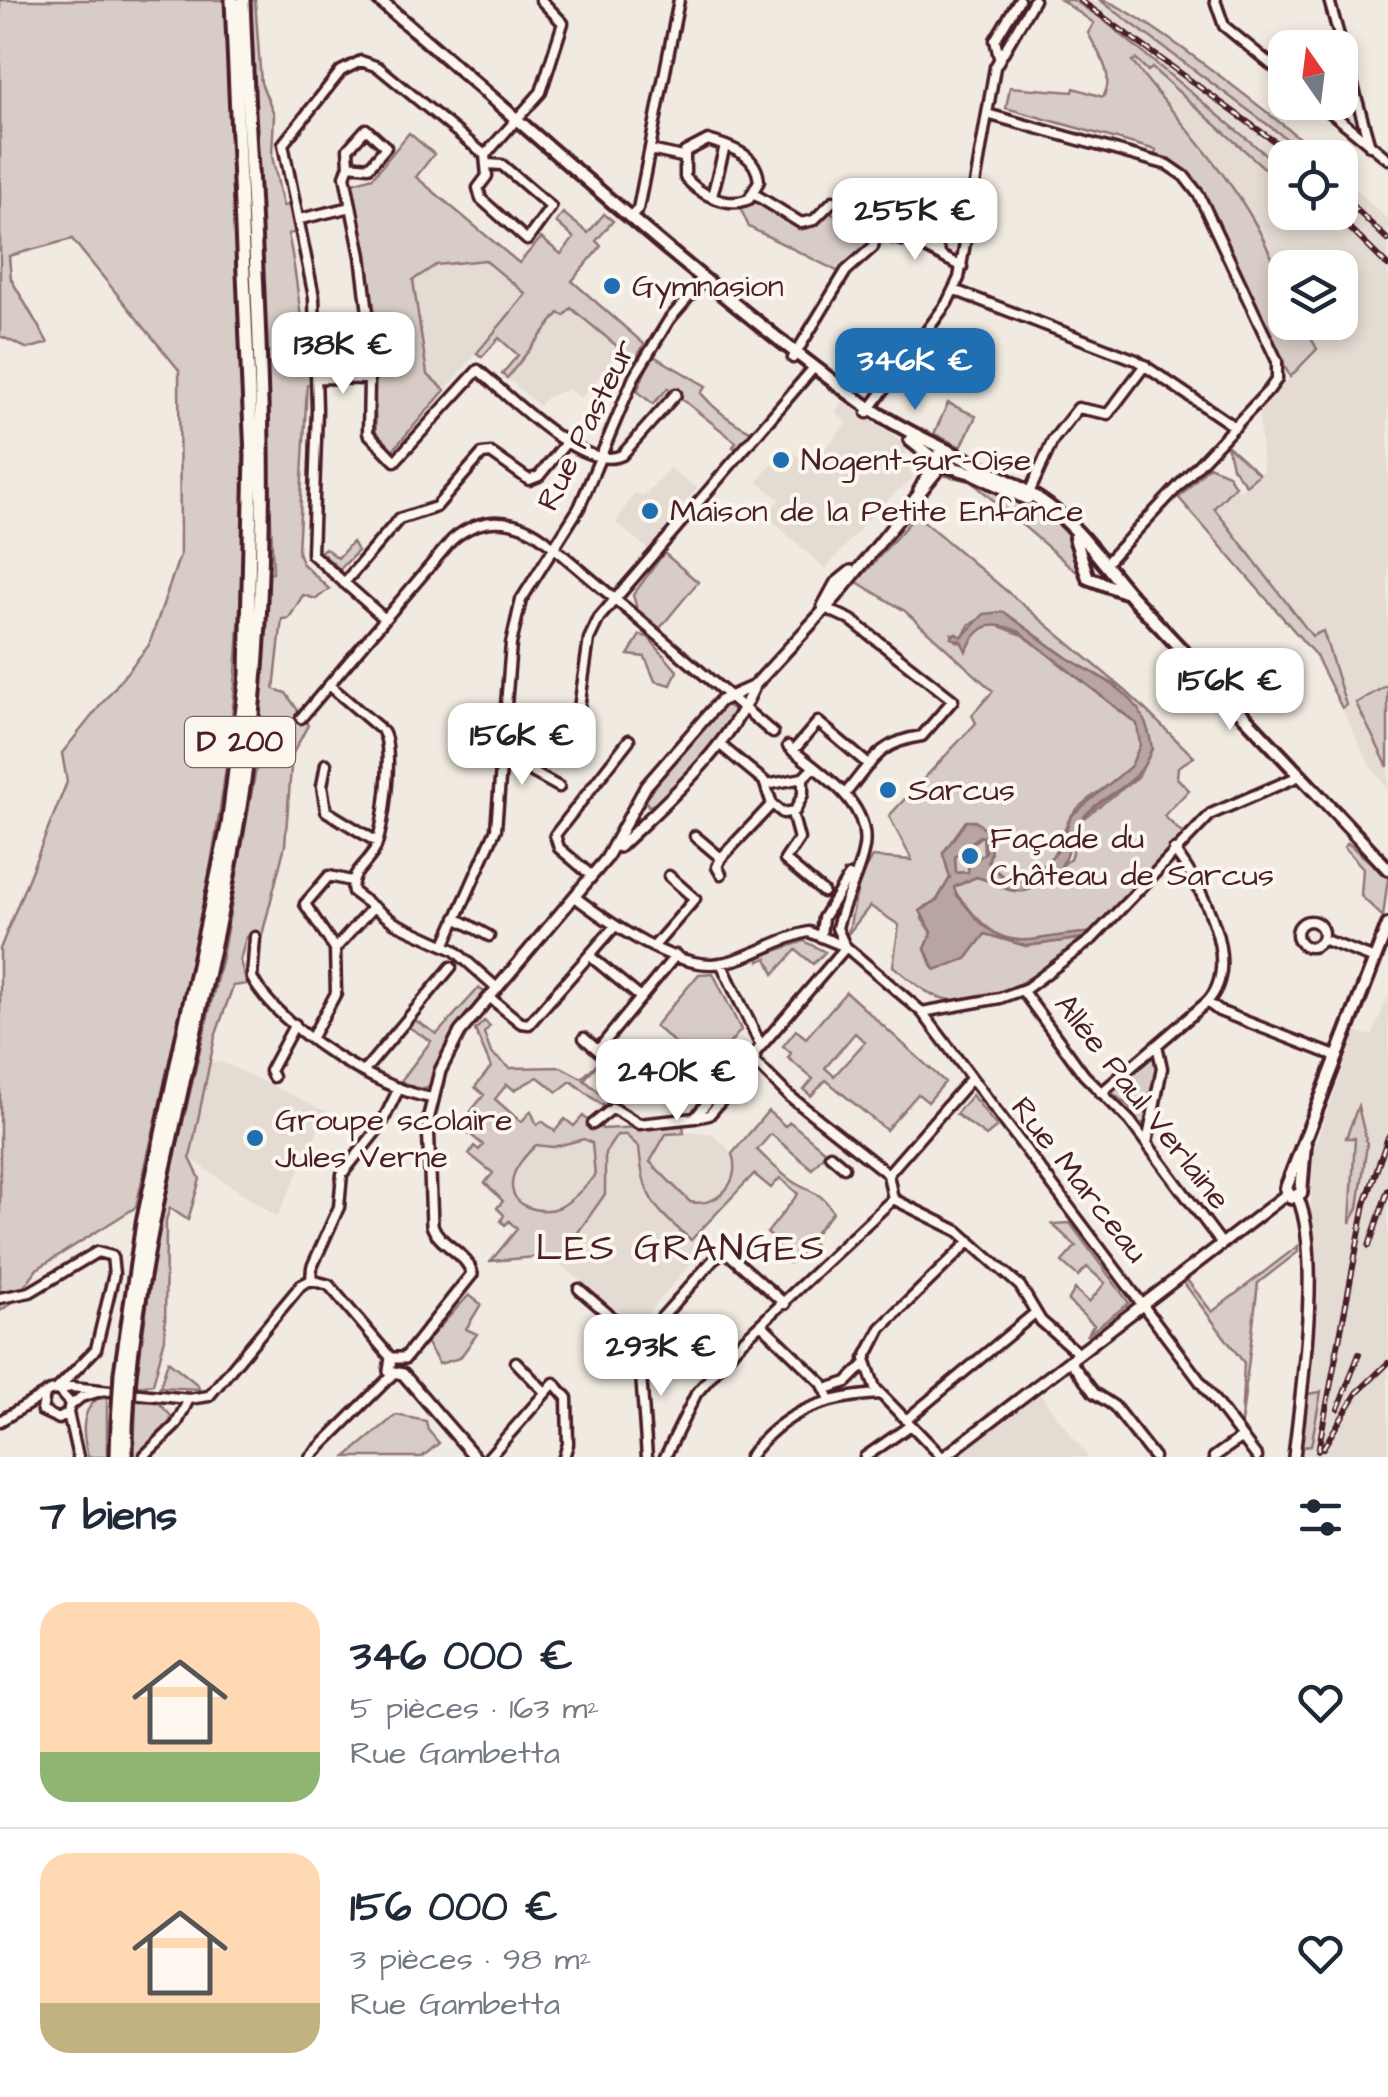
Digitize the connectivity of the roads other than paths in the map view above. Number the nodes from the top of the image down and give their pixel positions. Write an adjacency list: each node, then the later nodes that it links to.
1 (232, 0): 151 (main road, D 200)
2 (243, 0): 151 (main road, D 200)
3 (378, 0): 13 (main road)
4 (541, 0): 13 (street)
5 (680, 0): 17 (street)
6 (1019, 0): 10 (street)
7 (1034, 0): 10 (street)
8 (1215, 0): 11 (street)
9 (1329, 0): 16 (street)
10 (999, 57): 12 (street)
11 (1268, 62)
12 (987, 114): 30 (street); 40 (street)
13 (517, 119): 19 (street); 26 (main road)
14 (1339, 120): 16 (street)
15 (725, 146): 18 (street); 22 (street); 23 (street)
16 (1370, 146): 20 (street)
17 (650, 150): 18 (street); 26 (street)
18 (682, 157): 23 (street)
19 (486, 160): 19 (street); 27 (street)
20 (1388, 160)
21 (349, 165): 21 (street); 24 (street)
22 (754, 194): 23 (street); 25 (street)
23 (712, 196)
24 (351, 207): 27 (street); 37 (street)
25 (880, 215): 28 (street); 29 (street)
26 (631, 217): 31 (main road)
27 (300, 219): 36 (street)
28 (877, 234): 29 (street); 33 (street)
29 (942, 256): 30 (street)
30 (962, 268): 32 (street)
31 (704, 279): 33 (main road); 42 (street, Rue Pasteur)
32 (954, 290): 34 (street); 39 (street)
33 (795, 355): 35 (main road); 39 (main road)
34 (1145, 365): 40 (street); 44 (street)
35 (811, 371): 39 (main road); 51 (street)
36 (317, 378): 37 (street); 49 (street)
37 (370, 378): 41 (street)
38 (676, 394): 42 (street)
39 (868, 411): 43 (main road)
40 (1235, 427): 46 (street)
41 (566, 444): 42 (street); 49 (street)
42 (603, 456): 45 (street, Rue Pasteur)
43 (942, 458): 44 (main road); 47 (main road); 52 (street)
44 (1029, 492): 46 (main road)
45 (553, 548): 51 (street); 53 (street); 63 (street, Rue Pasteur)
46 (1105, 563): 47 (main road); 48 (main road); 50 (main road)
47 (1085, 568): 48 (main road)
48 (1098, 582): 50 (main road)
49 (344, 583): 53 (street)
50 (1132, 597): 67 (main road)
51 (614, 599): 56 (street); 59 (street)
52 (823, 606): 55 (street); 65 (street)
53 (386, 619): 54 (street)
54 (329, 685): 58 (street); 77 (street)
55 (754, 686): 56 (street); 57 (street)
56 (730, 697): 57 (street); 71 (street)
57 (744, 709): 60 (street); 62 (street)
58 (300, 718)
59 (556, 718)
60 (772, 733)
61 (629, 740): 84 (street)
62 (718, 744): 69 (street); 74 (street)
63 (503, 756): 70 (street); 90 (street, Rue Pasteur)
64 (326, 764): 77 (street)
65 (869, 765): 66 (street); 72 (street)
66 (812, 768): 68 (street); 72 (street)
67 (1297, 776): 78 (street); 81 (main road)
68 (803, 778): 69 (street); 75 (street)
69 (766, 784): 73 (street)
70 (559, 786)
71 (640, 794): 74 (street); 80 (street)
72 (845, 794): 82 (street)
73 (772, 804): 75 (street); 79 (street)
74 (664, 806): 80 (street)
75 (792, 813): 87 (street)
76 (695, 836): 79 (street)
77 (377, 842): 86 (street)
78 (1174, 850): 107 (street); 110 (street)
79 (721, 858): 83 (street)
80 (606, 860): 84 (street)
81 (1388, 866)
82 (855, 868): 93 (street); 99 (street)
83 (721, 874)
84 (592, 876): 88 (street)
85 (670, 876): 98 (street)
86 (352, 881): 89 (street); 100 (street)
87 (823, 892)
88 (575, 896): 92 (street); 106 (street)
89 (372, 908): 97 (street); 100 (street)
90 (456, 918): 94 (street); 97 (street, Rue Pasteur)
91 (1388, 924): 103 (main road)
92 (615, 926): 98 (street); 101 (street)
93 (821, 934): 99 (street, Rue Marceau); 104 (street)
94 (490, 936)
95 (254, 938): 112 (street)
96 (1322, 940): 103 (street)
97 (445, 944): 106 (street)
98 (655, 946): 102 (street)
99 (846, 947): 111 (street, Rue Marceau); 117 (street)
100 (335, 948): 113 (street)
101 (590, 956): 108 (street); 109 (street)
102 (676, 956): 104 (street); 109 (street)
103 (1375, 959): 118 (main road)
104 (721, 963): 117 (street)
105 (451, 967): 120 (street)
106 (497, 988): 108 (street)
107 (1022, 990): 111 (street); 124 (street, Allée Paul Verlaine)
108 (489, 996): 125 (street)
109 (641, 998): 116 (street)
110 (1207, 1002): 115 (street); 118 (street)
111 (922, 1012): 122 (street, Rue Marceau)
112 (295, 1024): 113 (street); 121 (street)
113 (312, 1037): 120 (street)
114 (584, 1038): 116 (street)
115 (1157, 1046): 124 (street); 127 (street)
116 (598, 1050): 119 (street)
117 (757, 1054): 126 (street); 130 (street)
118 (1338, 1057): 131 (main road)
119 (614, 1064)
120 (364, 1071): 123 (street)
121 (273, 1078)
122 (970, 1080): 130 (street); 139 (street, Rue Marceau)
123 (399, 1088): 125 (street); 135 (street)
124 (1102, 1093): 127 (street, Allée Paul Verlaine)
125 (432, 1098): 147 (street)
126 (592, 1124)
127 (1147, 1143): 134 (street, Allée Paul Verlaine)
128 (830, 1155): 129 (street)
129 (844, 1167)
130 (888, 1174): 132 (street)
131 (1294, 1192): 134 (street); 185 (street)
132 (893, 1198): 133 (street); 138 (street)
133 (970, 1241): 140 (street); 150 (street)
134 (1222, 1244): 139 (street)
135 (311, 1280): 146 (street); 159 (street)
136 (578, 1289): 142 (street)
137 (0, 1298): 154 (street)
138 (786, 1304): 141 (street); 143 (street)
139 (1142, 1304): 145 (street); 167 (street, Rue Marceau)
140 (1035, 1313): 145 (street); 165 (street)
141 (762, 1325): 153 (street); 178 (street)
142 (629, 1332): 143 (street); 144 (street)
143 (648, 1333): 144 (street)
144 (639, 1346): 177 (street)
145 (1080, 1354): 148 (street)
146 (391, 1358): 147 (street); 152 (street)
147 (405, 1358): 152 (street)
148 (1070, 1361): 181 (street); 182 (street)
149 (516, 1362): 156 (street)
150 (865, 1364): 153 (street); 158 (street)
151 (125, 1373): 166 (main road, D 200, bridge)
152 (398, 1374): 173 (street); 174 (street)
153 (826, 1389): 160 (street)
154 (57, 1390): 155 (street); 157 (street); 161 (street)
155 (112, 1391): 159 (street); 161 (street)
156 (546, 1392): 175 (street); 176 (street)
157 (45, 1394): 162 (street); 163 (street)
158 (880, 1394): 160 (street); 165 (street)
159 (190, 1399): 169 (street)
160 (830, 1399): 179 (street)
161 (69, 1410): 163 (street); 168 (street)
162 (14, 1414): 163 (street); 164 (street)
163 (49, 1417): 168 (street)
164 (0, 1421)
165 (908, 1423): 180 (street); 181 (street)
166 (122, 1424): 171 (main road, D 200); 172 (main road, D 200)
167 (1242, 1437): 183 (street); 184 (street, Rue Marceau)
168 (74, 1447): 170 (street)
169 (145, 1456)
170 (78, 1457)
171 (117, 1457)
172 (126, 1457)
173 (310, 1457)
174 (475, 1457)
175 (489, 1457)
176 (564, 1457)
177 (647, 1457)
178 (665, 1457)
179 (749, 1457)
180 (865, 1457)
181 (944, 1457)
182 (1154, 1457)
183 (1214, 1457)
184 (1258, 1457)
185 (1294, 1457)

